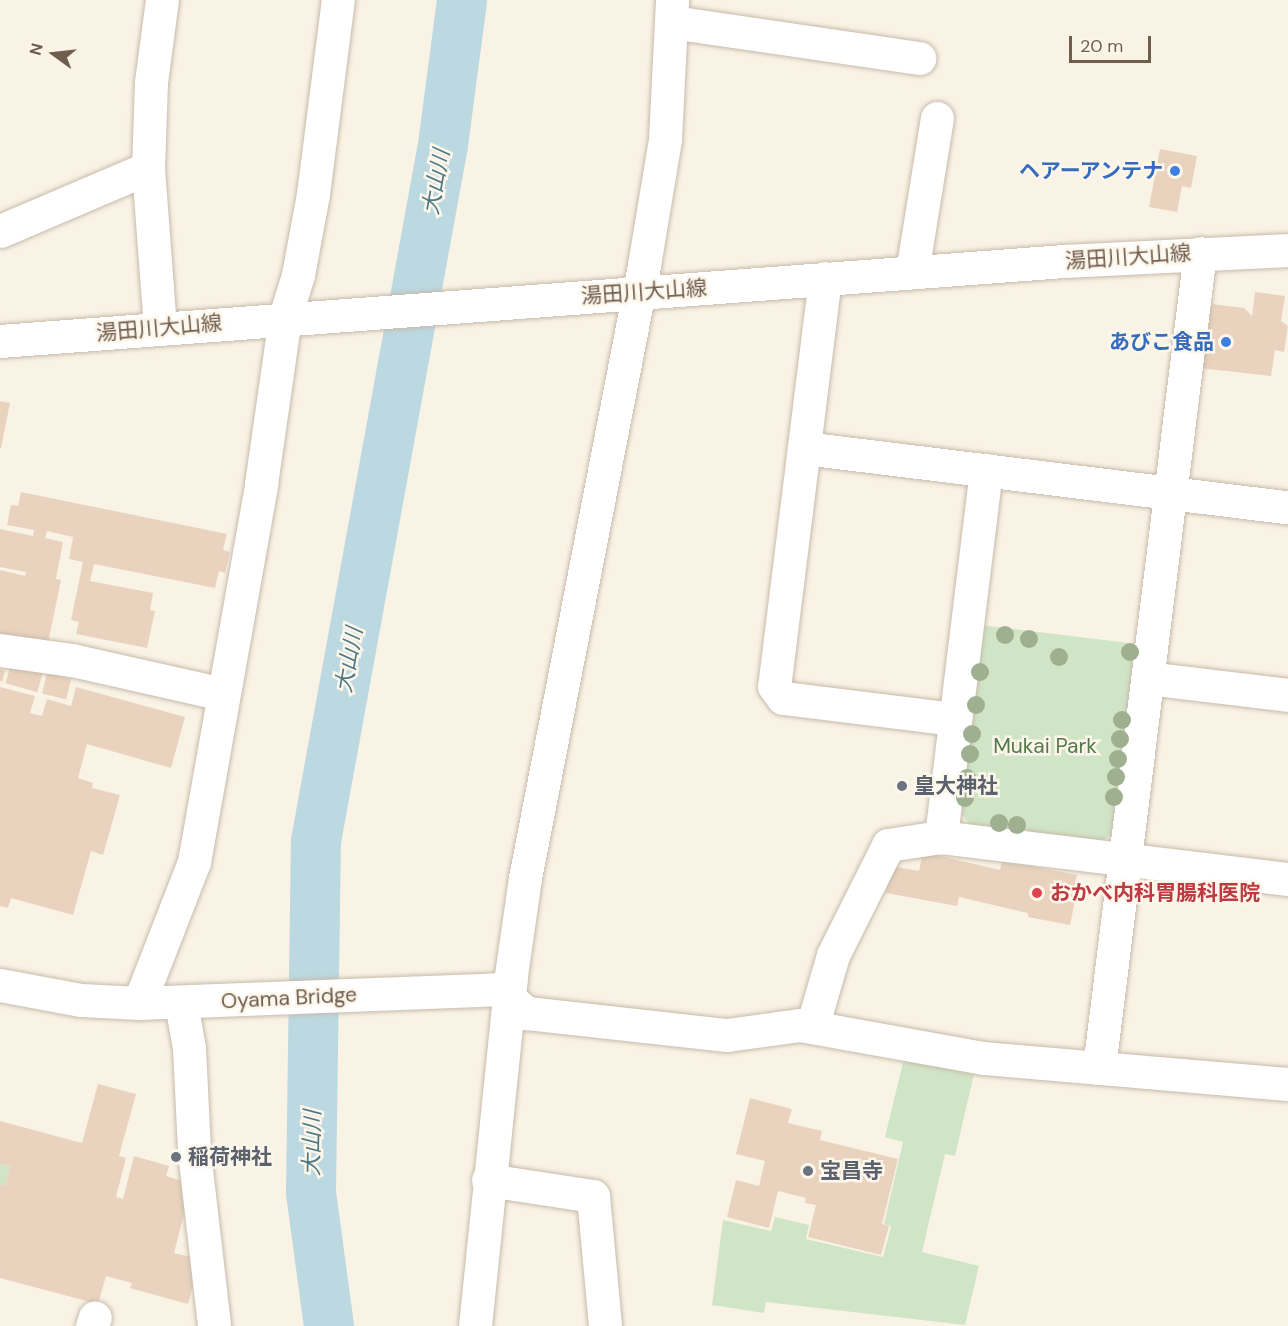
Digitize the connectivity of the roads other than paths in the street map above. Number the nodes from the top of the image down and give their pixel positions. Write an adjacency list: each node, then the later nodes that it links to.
1 (162, 0): 6 (street)
2 (338, 0): 13 (street)
3 (672, 11): 4 (street); 12 (street)
4 (919, 58)
5 (937, 118): 10 (street)
6 (148, 168): 7 (street); 14 (street)
7 (0, 231)
8 (1288, 250): 9 (street, 湯田川大山線)
9 (1200, 253): 10 (street, 湯田川大山線); 18 (street)
10 (912, 272): 11 (street, 湯田川大山線)
11 (825, 278): 12 (street, 湯田川大山線); 16 (street)
12 (639, 292): 13 (street, 湯田川大山線); 29 (street)
13 (291, 317): 14 (street, 湯田川大山線); 22 (street)
14 (160, 328): 15 (street, 湯田川大山線)
15 (0, 341)
16 (804, 448): 17 (street); 24 (street)
17 (986, 470): 18 (street); 24 (street)
18 (1170, 493): 19 (street); 21 (street)
19 (1288, 507)
20 (0, 650): 22 (street)
21 (1148, 678): 23 (street); 26 (street)
22 (223, 694): 30 (street)
23 (1288, 695)
24 (955, 719): 25 (street)
25 (940, 837): 26 (street); 32 (street)
26 (1125, 859): 27 (street); 33 (street)
27 (1288, 879)
28 (0, 985): 30 (street, Oyama Bridge)
29 (508, 998): 31 (street, Oyama Bridge); 32 (street, Oyama Bridge); 35 (street)
30 (139, 1003): 31 (street, Oyama Bridge)
31 (188, 1003): 36 (street)
32 (812, 1027): 33 (street, Oyama Bridge)
33 (1099, 1068): 34 (street, Oyama Bridge)
34 (1288, 1084)
35 (488, 1180): 37 (street); 38 (street)
36 (214, 1326)
37 (475, 1326)
38 (605, 1326)

